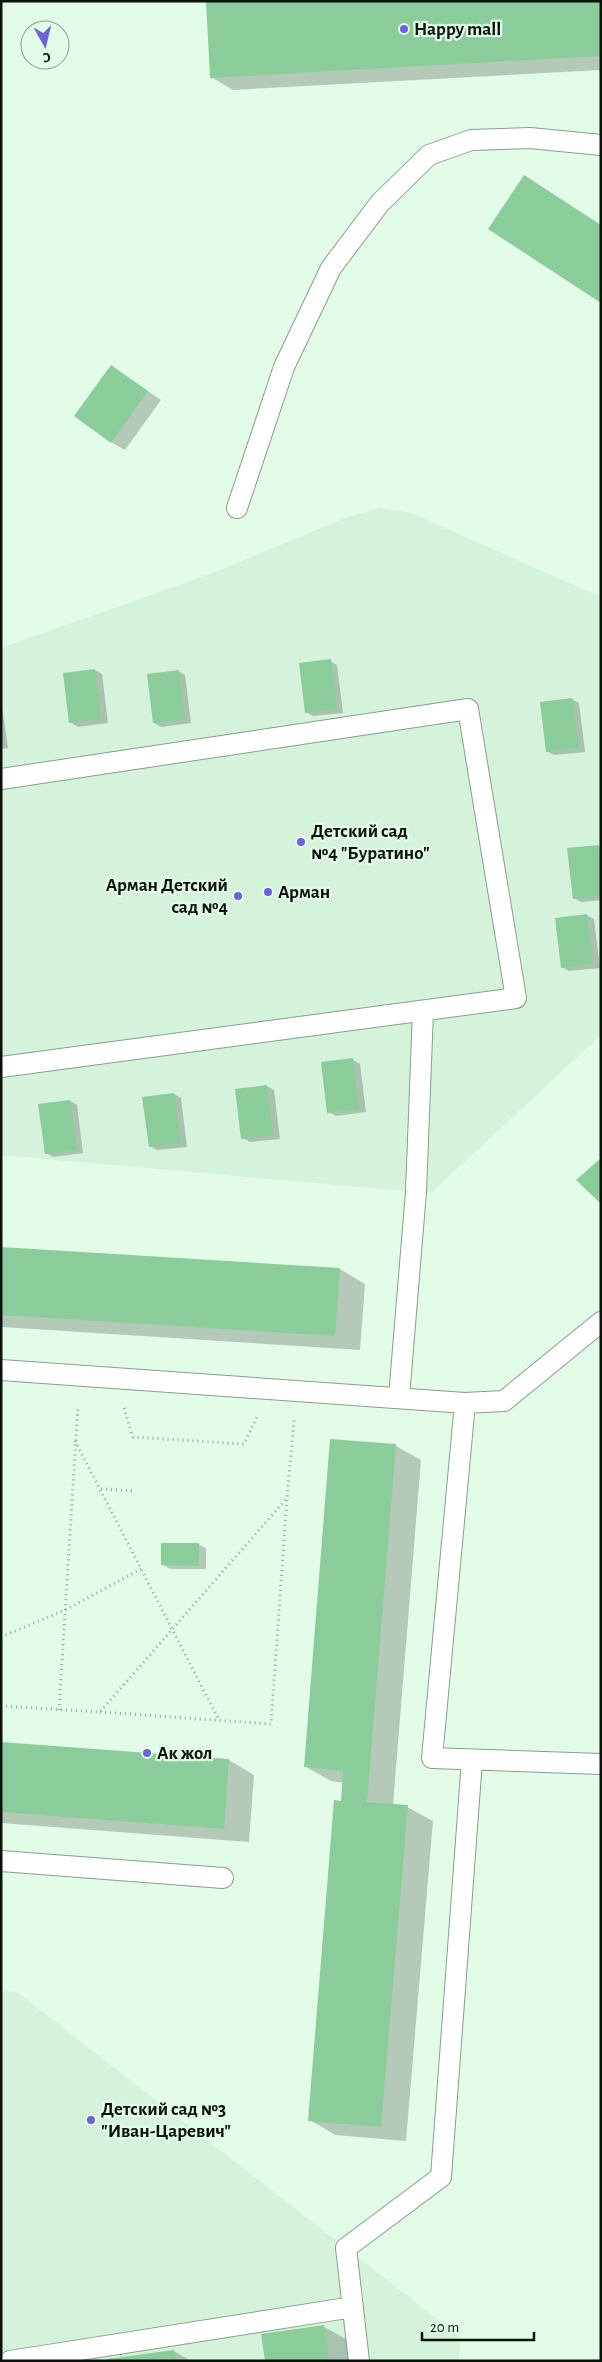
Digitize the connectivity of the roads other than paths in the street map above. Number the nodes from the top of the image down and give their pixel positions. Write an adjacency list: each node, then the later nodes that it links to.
1 (601, 145): 2 (lane)
2 (237, 508)
3 (1, 778): 4 (lane)
4 (423, 1011): 5 (lane); 8 (lane)
5 (1, 1067)
6 (601, 1322): 9 (lane)
7 (1, 1370): 8 (lane)
8 (399, 1397): 9 (lane)
9 (465, 1403): 10 (lane)
10 (472, 1760): 11 (lane); 14 (lane)
11 (601, 1764)
12 (1, 1861): 13 (lane)
13 (223, 1878)
14 (353, 2308): 15 (lane); 16 (lane)
15 (10, 2361)
16 (359, 2361)

